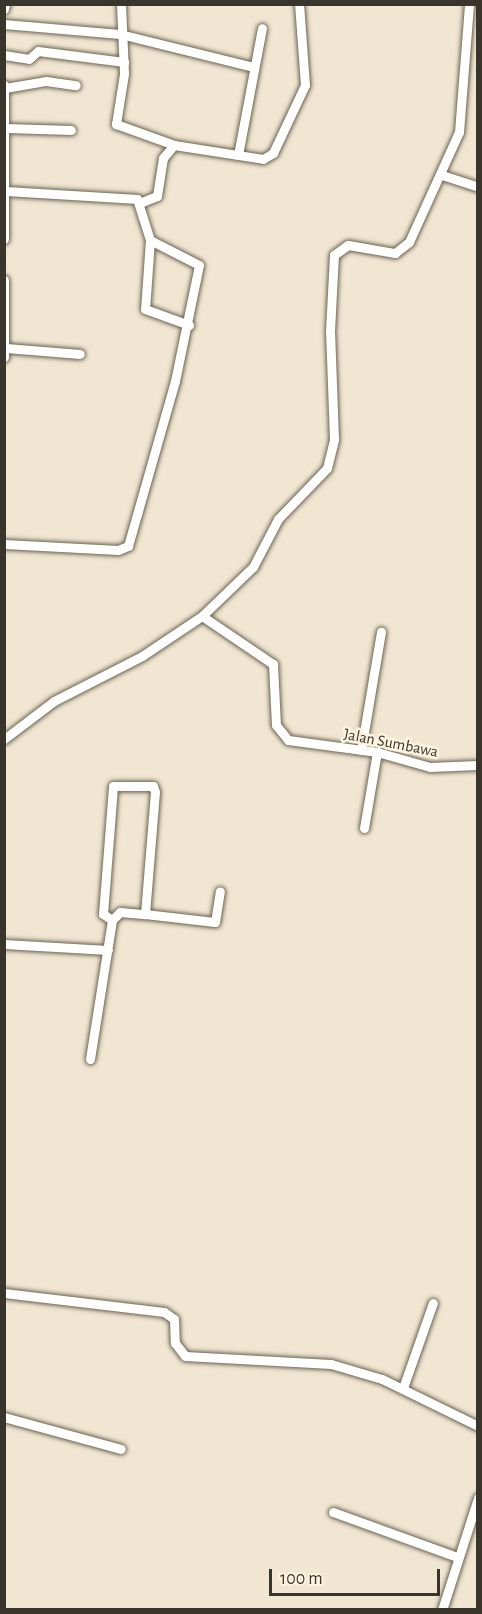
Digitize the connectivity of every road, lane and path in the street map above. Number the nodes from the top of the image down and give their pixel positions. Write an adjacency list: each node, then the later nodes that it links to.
1 (5, 4): 5 (street)
2 (121, 4): 8 (street)
3 (298, 4): 17 (street)
4 (469, 4): 18 (street)
5 (4, 9)
6 (4, 24): 8 (street)
7 (262, 28): 11 (street)
8 (120, 34): 10 (street); 11 (street)
9 (4, 55): 10 (street)
10 (124, 62): 16 (street)
11 (253, 67): 17 (street)
12 (76, 84): 13 (street)
13 (4, 86): 14 (street)
14 (6, 128): 15 (street); 20 (street)
15 (71, 130)
16 (174, 145): 17 (street); 21 (street)
17 (238, 155)
18 (442, 175): 19 (street); 31 (street)
19 (477, 186)
20 (6, 191): 21 (street); 22 (street)
21 (142, 202): 24 (street)
22 (5, 205): 23 (street)
23 (4, 239)
24 (150, 240): 27 (street); 27 (street)
25 (4, 280): 26 (street)
26 (5, 324): 28 (street)
27 (189, 325): 30 (street)
28 (5, 352): 29 (street)
29 (80, 354)
30 (4, 544)
31 (202, 616): 33 (street); 34 (street, Jalan Sumbawa)
32 (381, 632): 34 (street)
33 (4, 739)
34 (361, 750): 35 (street, Jalan Sumbawa)
35 (377, 752): 36 (street, Jalan Sumbawa); 37 (street)
36 (477, 765)
37 (364, 828)
38 (220, 891): 39 (street)
39 (145, 914): 40 (street); 40 (street)
40 (112, 920): 42 (street)
41 (4, 944): 42 (street)
42 (108, 950): 43 (street)
43 (90, 1059)
44 (4, 1293): 46 (street)
45 (433, 1303): 46 (street)
46 (403, 1388): 48 (street)
47 (4, 1417): 49 (street)
48 (477, 1425)
49 (121, 1449)
50 (477, 1498): 52 (street)
51 (333, 1512): 52 (street)
52 (457, 1557): 53 (street)
53 (442, 1610)

